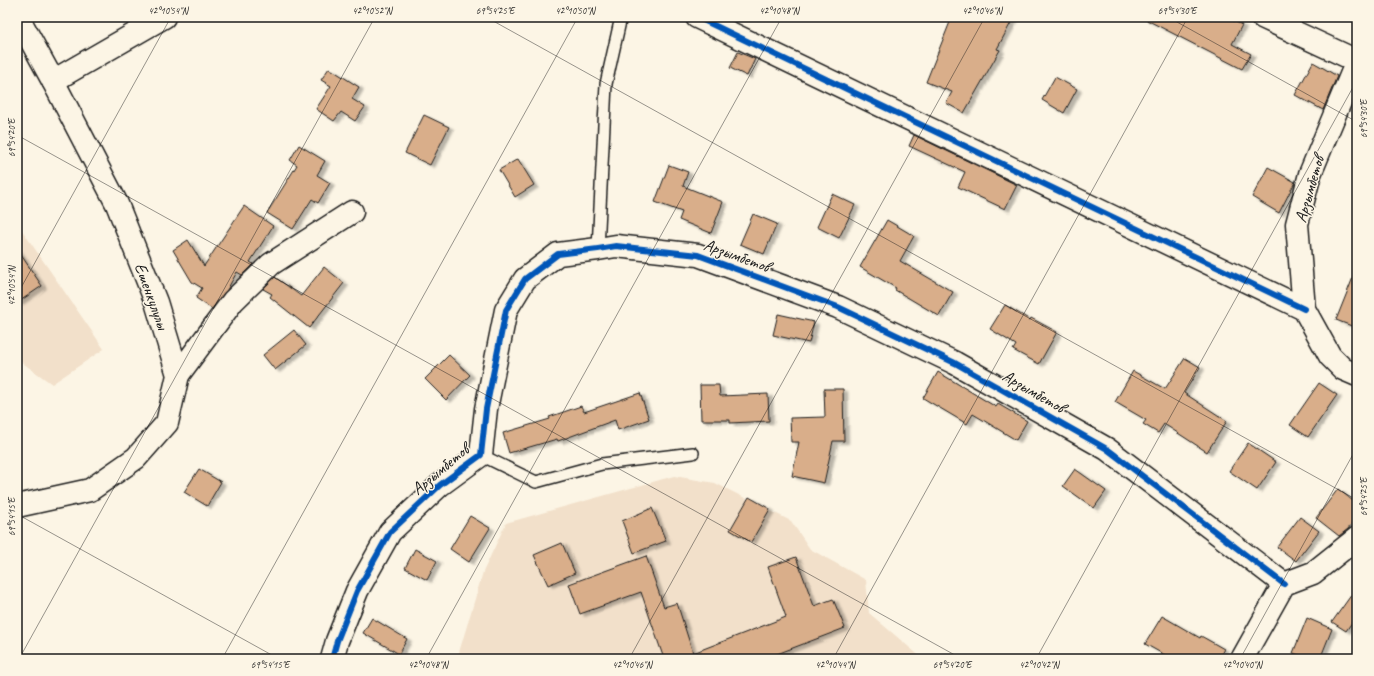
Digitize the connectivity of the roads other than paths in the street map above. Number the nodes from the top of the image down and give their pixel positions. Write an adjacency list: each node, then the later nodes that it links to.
1 (18, 17): 7 (street, Ешенкулулы)
2 (164, 17): 7 (street)
3 (622, 17): 9 (lane)
4 (697, 17): 10 (street)
5 (1262, 17): 6 (street)
6 (1357, 61): 10 (street, Арзымбетов)
7 (53, 81): 11 (street, Ешенкулулы)
8 (352, 212): 11 (street)
9 (598, 249): 14 (street, Арзымбетов); 17 (street, Арзымбетов)
10 (1304, 309): 12 (street, Арзымбетов)
11 (178, 375): 15 (street, Ешенкулулы)
12 (1357, 375)
13 (692, 453): 14 (lane)
14 (481, 455): 18 (street, Арзымбетов)
15 (17, 506)
16 (1357, 538): 17 (street)
17 (1284, 584): 19 (street)
18 (332, 659)
19 (1242, 659)

